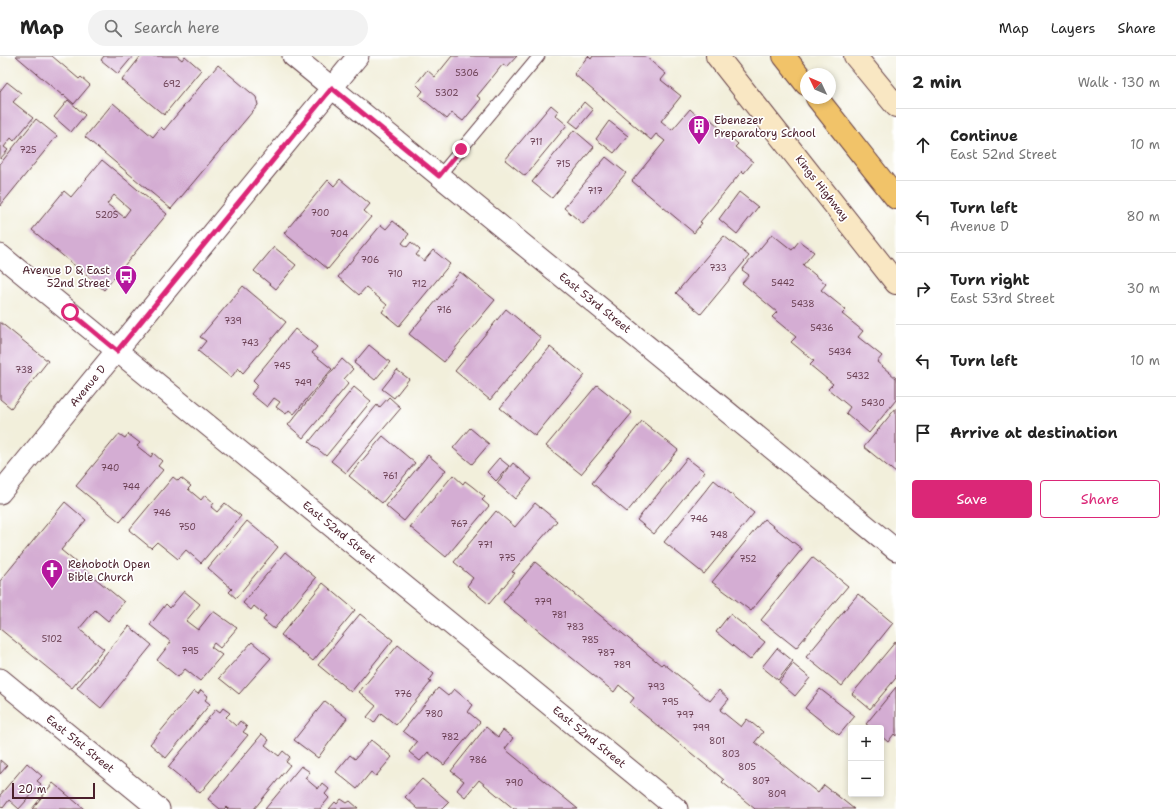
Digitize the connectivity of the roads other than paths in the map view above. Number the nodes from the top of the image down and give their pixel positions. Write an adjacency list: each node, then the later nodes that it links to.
1 (293, 56): 8 (street, East 53rd Street)
2 (358, 56): 8 (street, Avenue D)
3 (540, 56): 11 (lane)
4 (717, 56): 14 (street, Kings Highway)
5 (784, 56): 7 (main road)
6 (855, 56): 10 (street)
7 (800, 76)
8 (332, 88): 11 (street, East 53rd Street); 15 (street, Avenue D)
9 (822, 104): 12 (main road)
10 (896, 106)
11 (439, 176): 17 (street, East 53rd Street)
12 (896, 198)
13 (0, 254): 15 (street, East 52nd Street)
14 (896, 283)
15 (117, 351): 16 (street, Avenue D); 20 (street, East 52nd Street)
16 (0, 493)
17 (896, 550)
18 (0, 679): 19 (street, East 51st Street)
19 (159, 809)
20 (678, 809)

